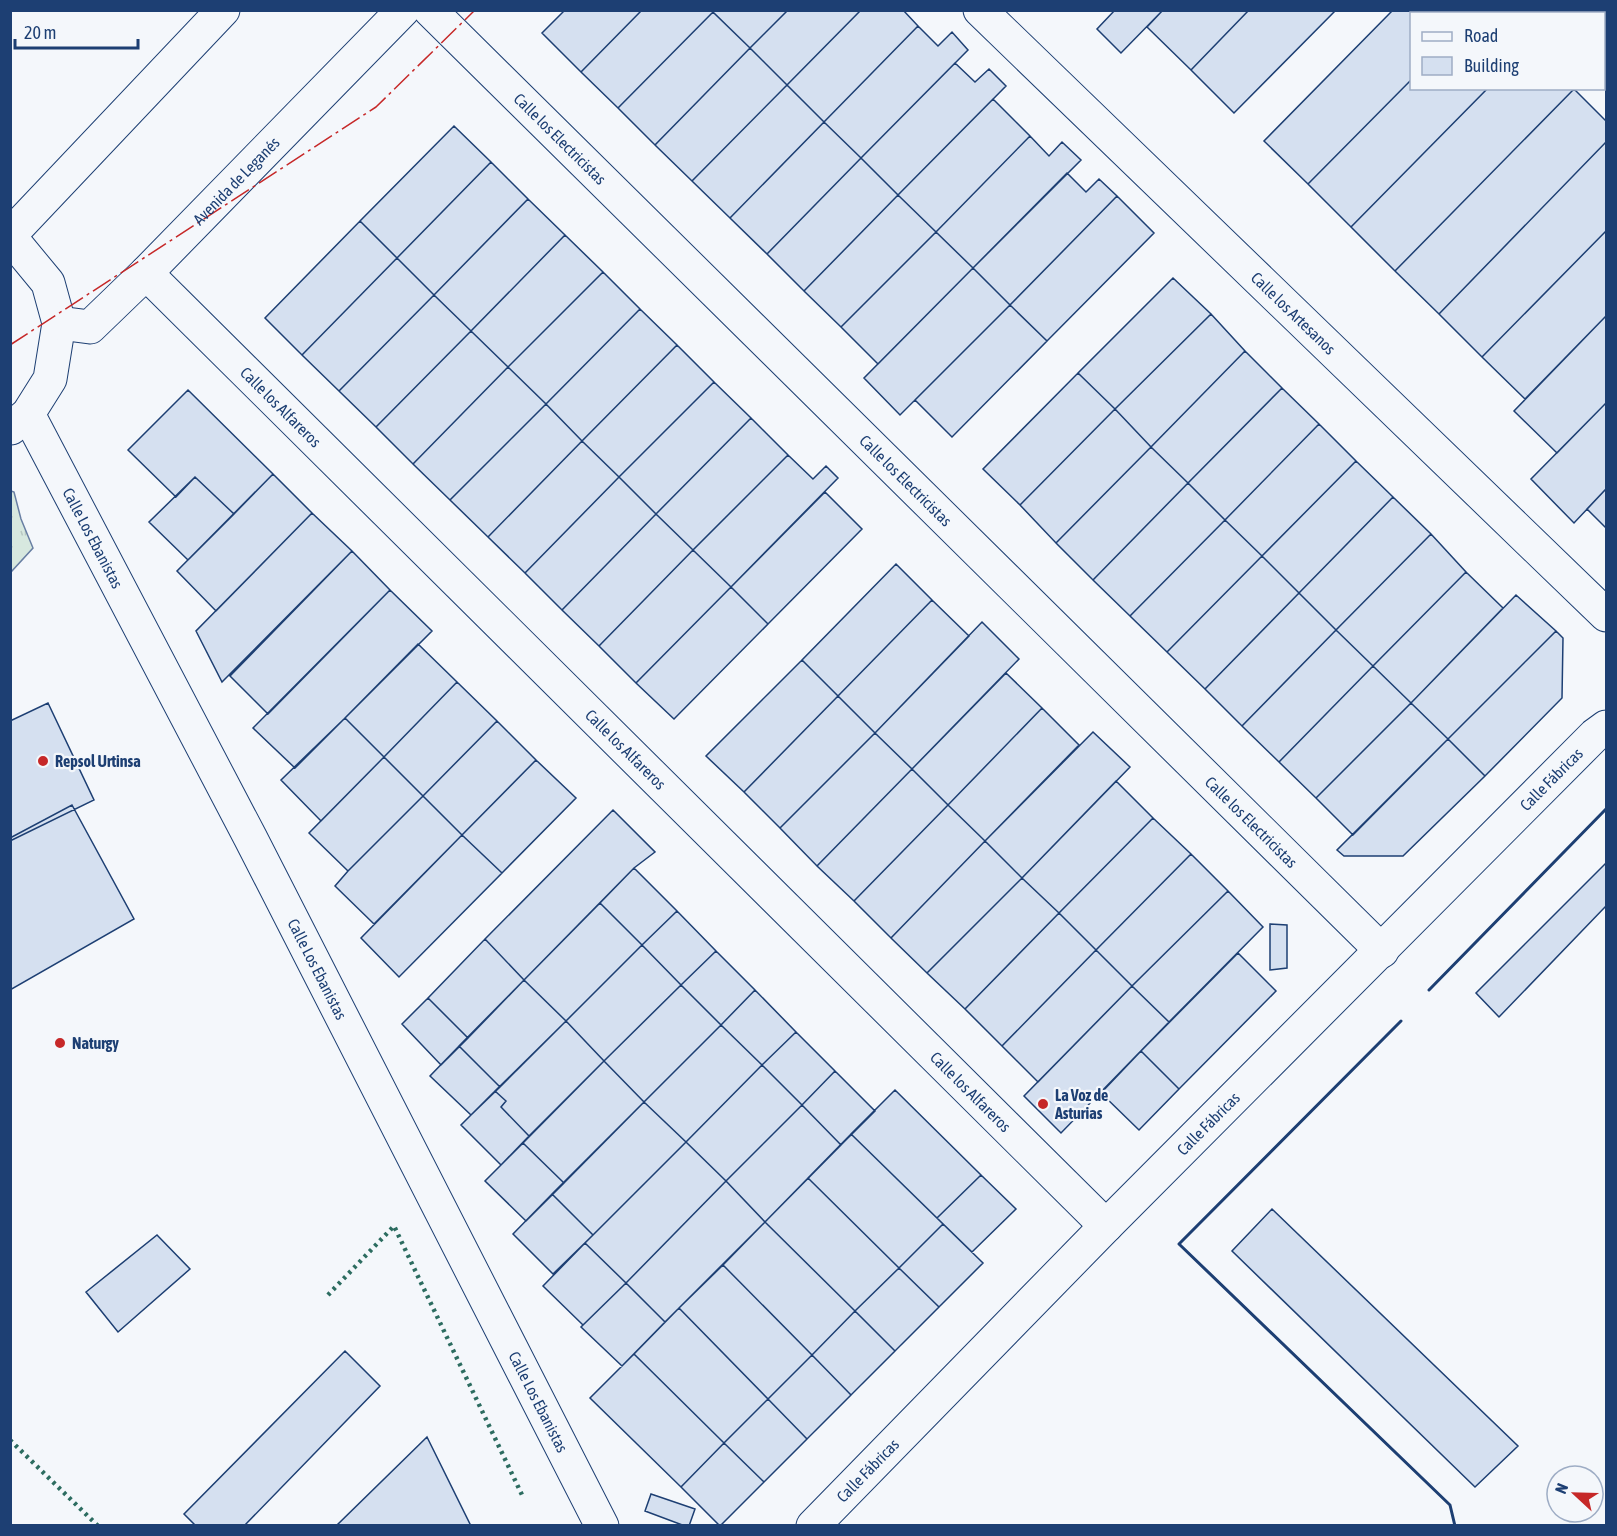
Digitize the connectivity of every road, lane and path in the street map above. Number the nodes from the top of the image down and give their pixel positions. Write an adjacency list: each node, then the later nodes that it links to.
1 (223, 10): 5 (street)
2 (403, 10): 6 (street, Avenida de Leganés)
3 (430, 10): 13 (street, Calle los Electricistas)
4 (980, 10): 9 (street, Calle los Artesanos)
5 (10, 236): 7 (street)
6 (146, 273): 7 (street, Avenida de Leganés); 14 (street, Calle los Alfareros)
7 (59, 323): 8 (street)
8 (19, 421): 15 (street, Calle Los Ebanistas)
9 (1606, 615)
10 (1606, 727): 12 (street, Calle Fábricas)
11 (1606, 746): 12 (street)
12 (1574, 757): 13 (street, Calle Fábricas)
13 (1382, 951): 14 (street, Calle Fábricas)
14 (1106, 1226): 16 (street, Calle Fábricas)
15 (603, 1526)
16 (813, 1526)

